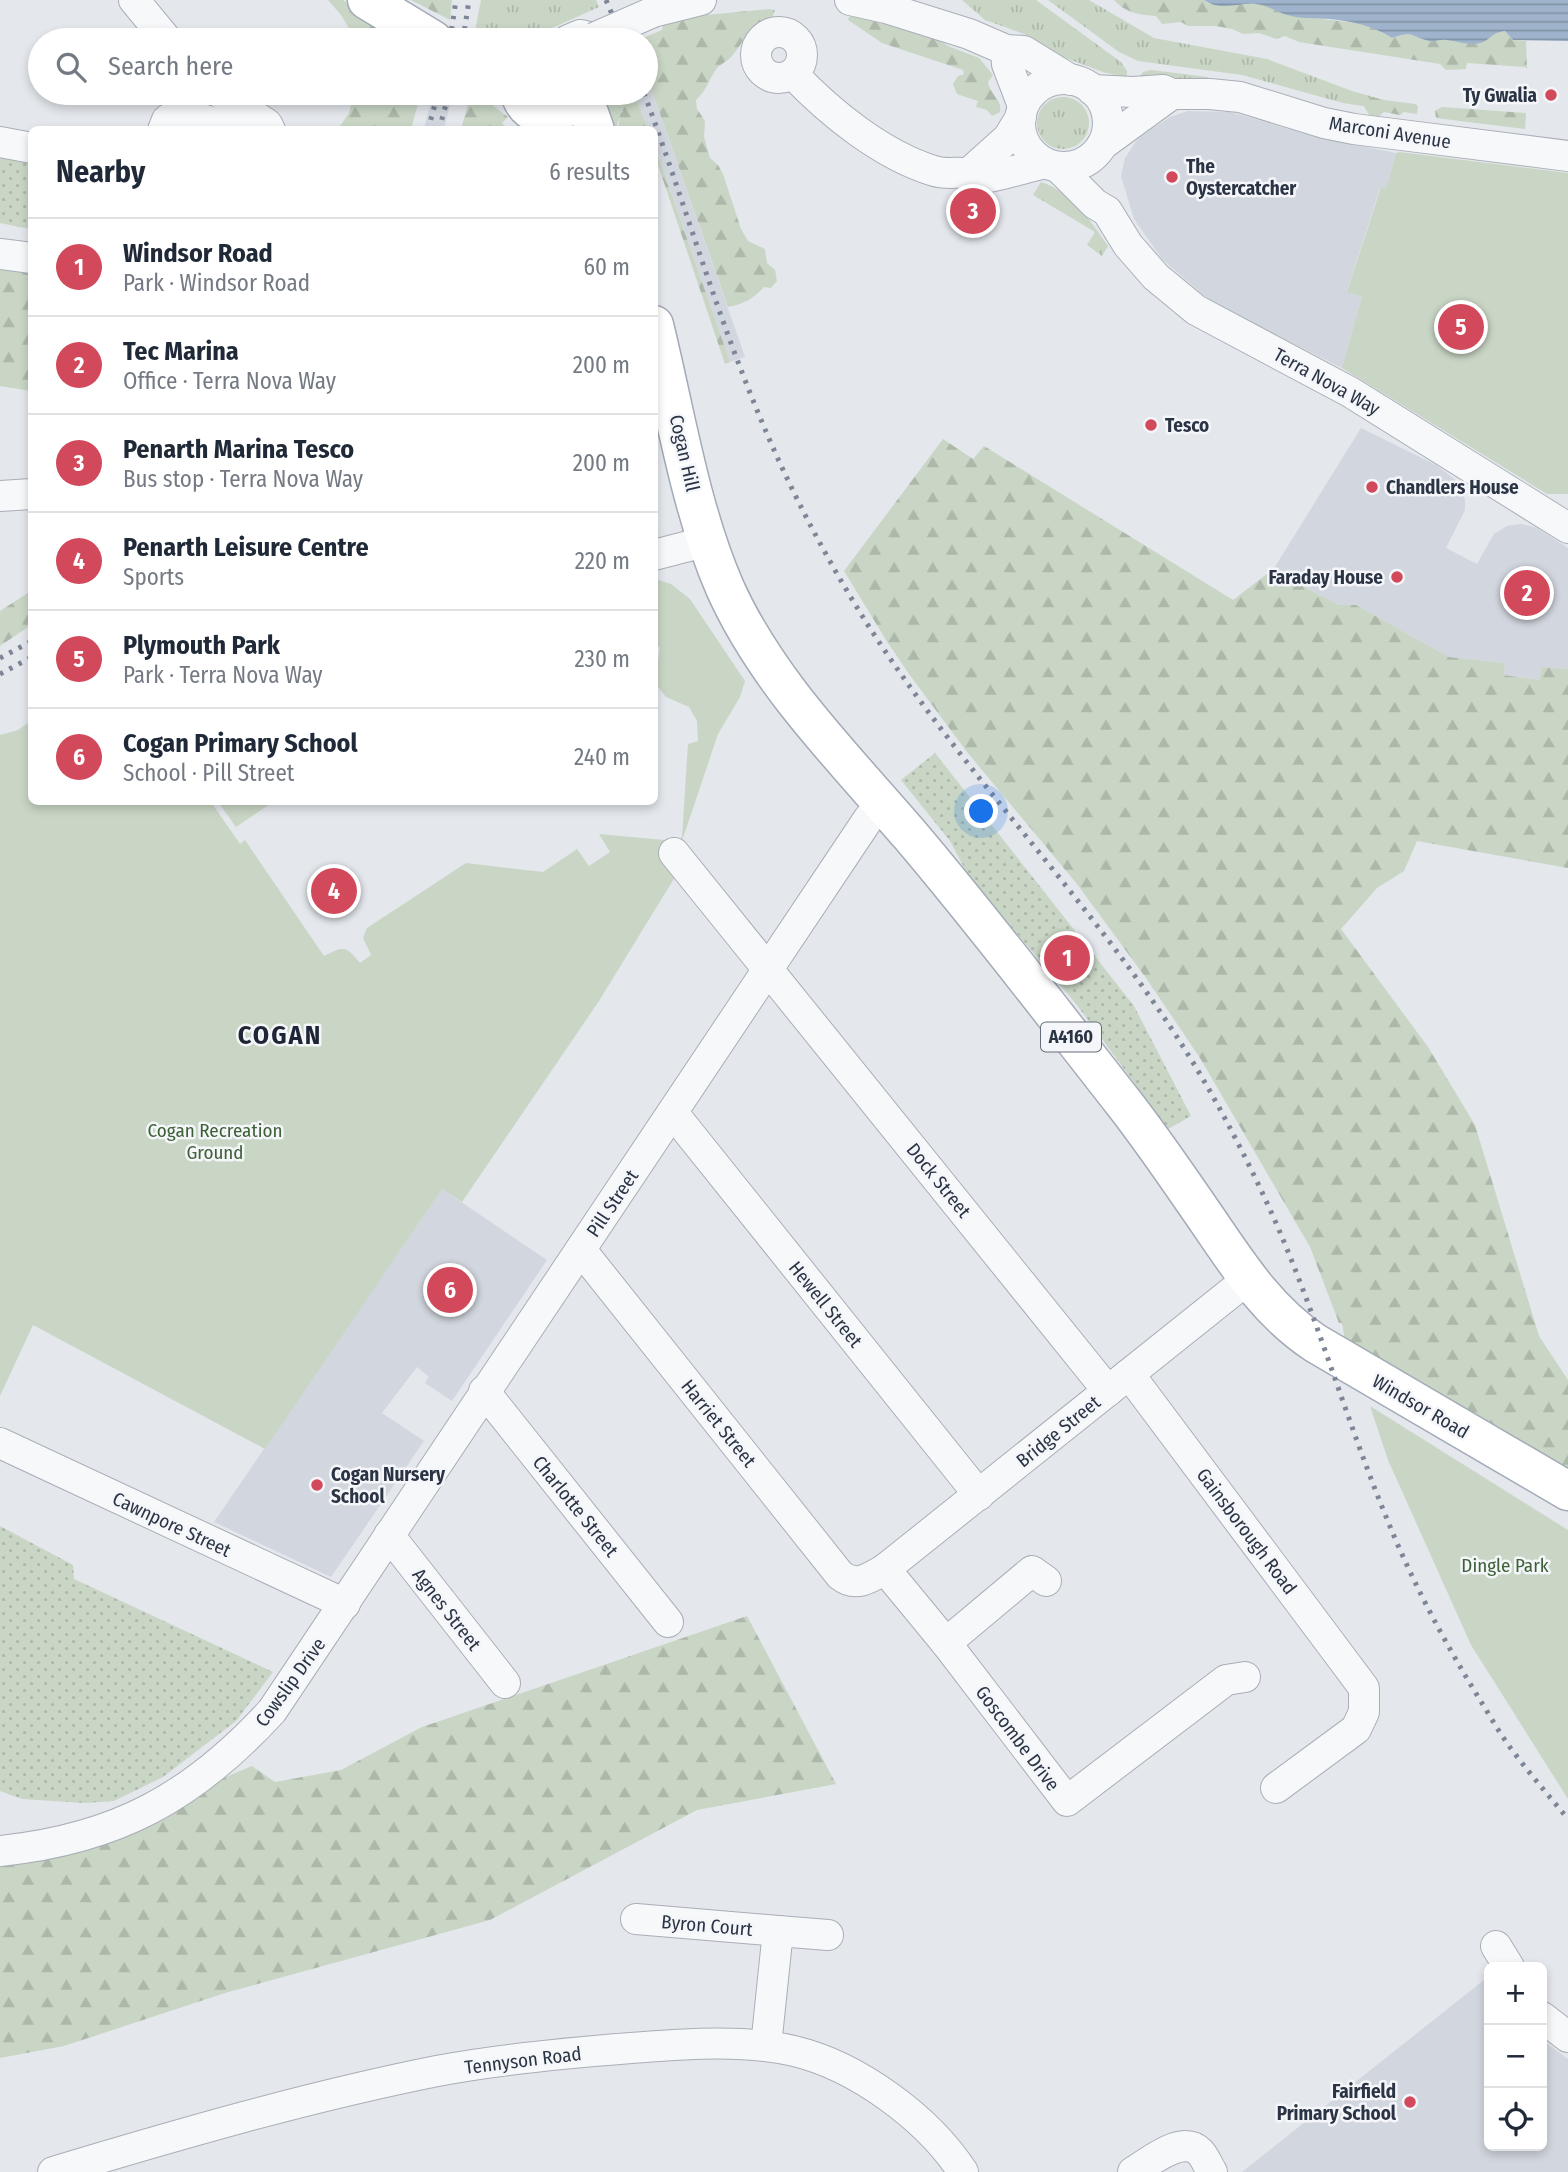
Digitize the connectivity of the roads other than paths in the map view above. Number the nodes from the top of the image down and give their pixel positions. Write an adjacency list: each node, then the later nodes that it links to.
1 (134, 0): 5 (street)
2 (367, 0): 6 (main road)
3 (701, 0): 7 (street, bridge)
4 (850, 0): 8 (street)
5 (157, 28)
6 (413, 28)
7 (613, 28)
8 (1006, 50): 10 (street); 16 (street)
9 (793, 74): 27 (street)
10 (1082, 85): 11 (street, Marconi Avenue); 16 (street); 24 (street)
11 (1172, 94): 24 (street); 25 (street, Marconi Avenue)
12 (237, 105): 17 (street)
13 (567, 105): 15 (main road)
14 (583, 105): 21 (main road)
15 (529, 108)
16 (1022, 112): 26 (street); 27 (street)
17 (260, 122): 20 (street)
18 (165, 126): 19 (street)
19 (231, 126)
20 (231, 126)
21 (594, 126)
22 (0, 142): 23 (street)
23 (28, 147)
24 (1100, 148): 26 (street); 28 (street, Terra Nova Way)
25 (1568, 156)
26 (1051, 165): 27 (street); 28 (street, Terra Nova Way)
27 (969, 173)
28 (1107, 211): 34 (street, Terra Nova Way)
29 (0, 254): 30 (street)
30 (28, 258)
31 (658, 341): 35 (main road, Cogan Hill / A4160)
32 (28, 494): 33 (street)
33 (0, 496)
34 (1568, 528)
35 (708, 541): 36 (street); 37 (main road, Windsor Road / A4160)
36 (658, 554)
37 (883, 804): 39 (street, Pill Street); 42 (main road, Windsor Road / A4160)
38 (674, 853): 39 (street, Dock Street)
39 (769, 969): 40 (street, Pill Street); 43 (street, Dock Street)
40 (673, 1113): 41 (street, Pill Street); 47 (street, Hewell Street)
41 (581, 1250): 44 (street, Pill Street); 49 (street, Harriet Street)
42 (1248, 1279): 43 (street, Bridge Street); 46 (main road, Windsor Road / A4160)
43 (1119, 1383): 47 (street, Bridge Street); 56 (street, Gainsborough Road)
44 (484, 1391): 48 (street, Pill Street); 52 (street, Charlotte Street)
45 (0, 1443): 51 (street, Cawnpore Street)
46 (1568, 1491)
47 (979, 1495): 49 (street, Bridge Street)
48 (389, 1535): 51 (street, Pill Street); 55 (street, Agnes Street)
49 (876, 1575): 53 (street, Goscombe Drive)
50 (1046, 1581): 53 (street)
51 (345, 1604): 57 (street, Cowslip Drive)
52 (668, 1622)
53 (946, 1643): 54 (street, Goscombe Drive)
54 (1245, 1677)
55 (505, 1683)
56 (1276, 1788)
57 (0, 1851)
58 (636, 1919): 59 (street, Byron Court)
59 (778, 1931): 60 (street, Byron Court); 63 (street)
60 (828, 1935)
61 (1547, 2021): 62 (street)
62 (1568, 2037)
63 (766, 2046): 64 (street, Tennyson Road); 65 (street, Tennyson Road)
64 (53, 2172)
65 (963, 2172)
66 (1133, 2172): 67 (street)
67 (1212, 2172)

